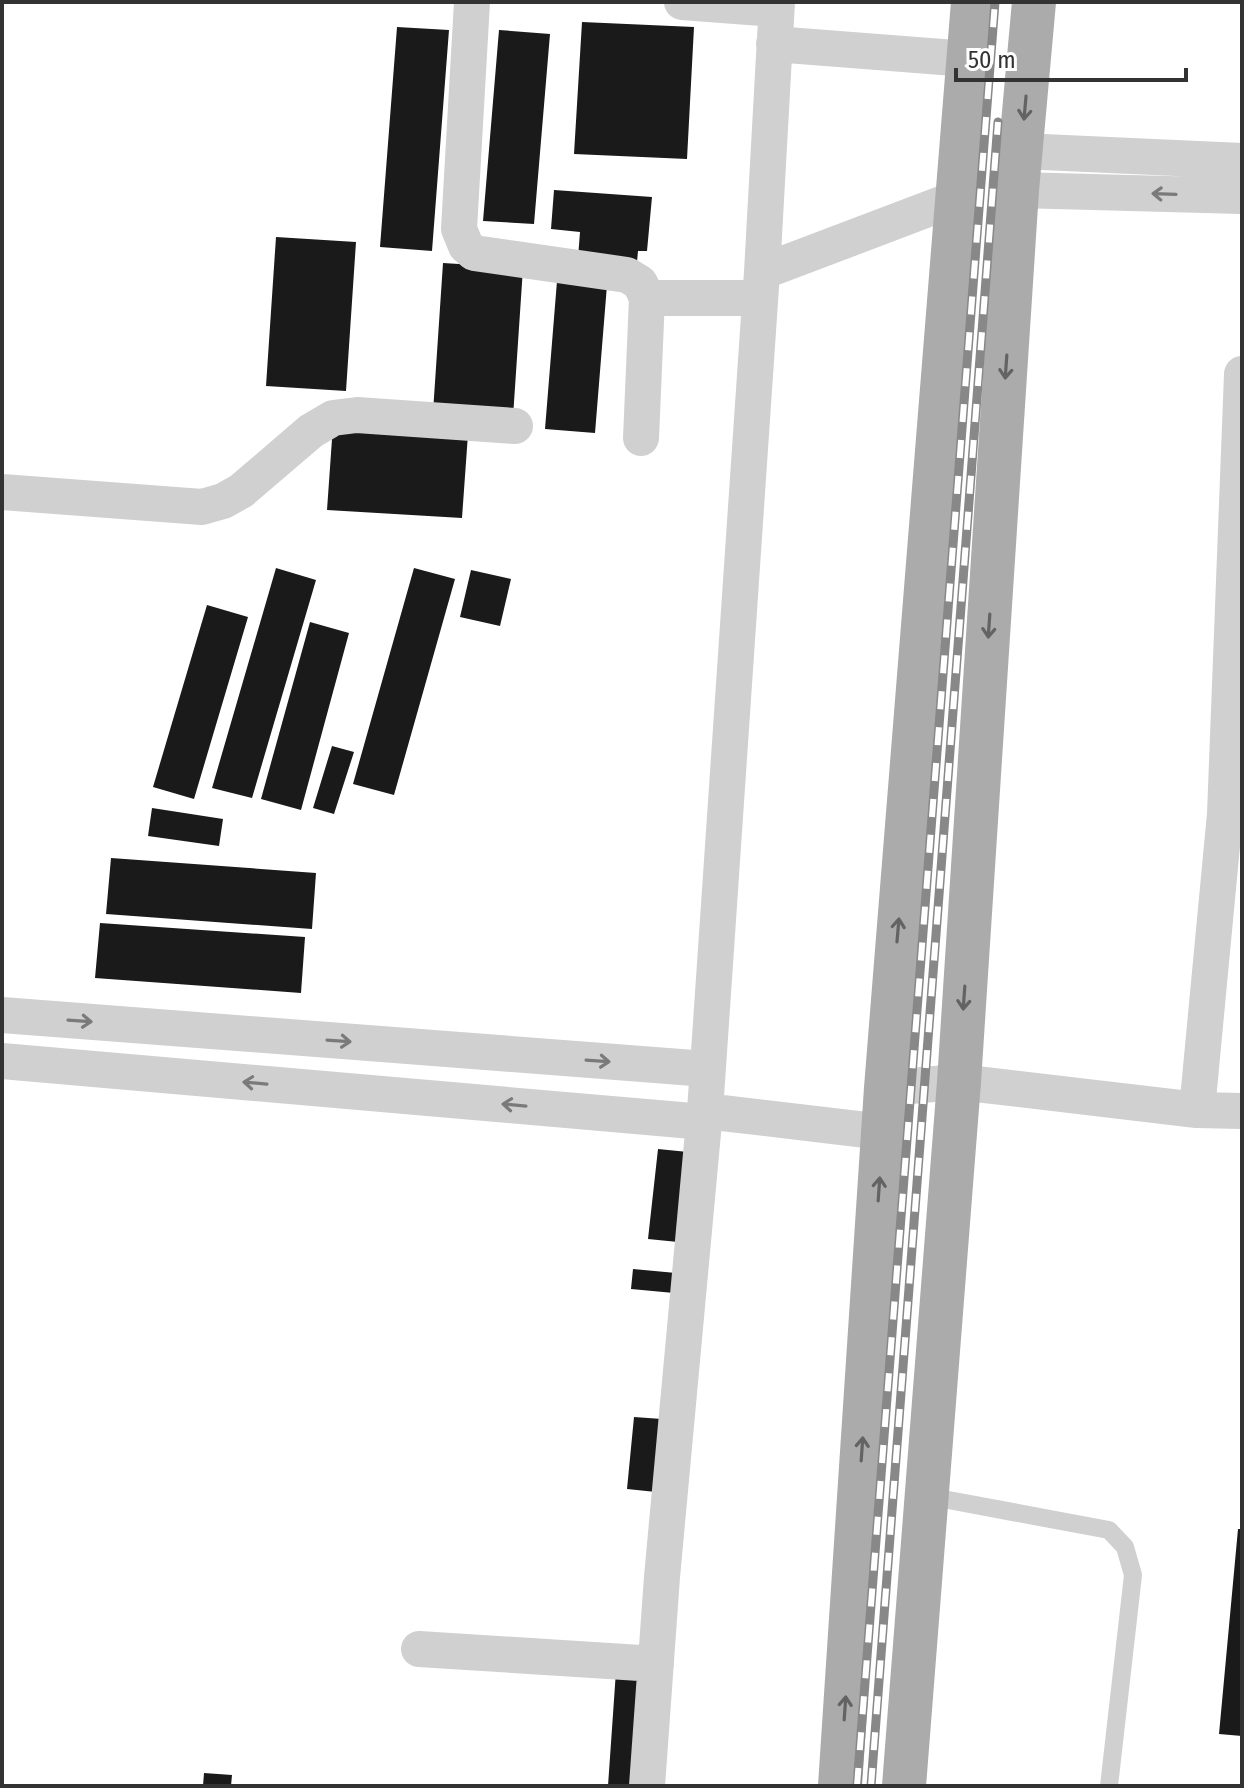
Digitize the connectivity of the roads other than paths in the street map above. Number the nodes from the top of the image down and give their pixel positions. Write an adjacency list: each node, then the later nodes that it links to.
1 (472, 2): 12 (street)
2 (682, 2): 5 (street)
3 (973, 2): 6 (main road)
4 (1034, 2): 8 (main road, one-way to 8)
5 (776, 18): 6 (street); 11 (street)
6 (968, 59): 10 (main road)
7 (1242, 161): 8 (street)
8 (1019, 171): 9 (street, one-way to 8); 20 (main road, one-way to 20)
9 (1242, 196)
10 (957, 198): 11 (street); 21 (main road, one-way to 10)
11 (761, 285): 12 (street); 19 (street)
12 (647, 298): 15 (street)
13 (1242, 374): 22 (street)
14 (515, 426): 16 (street)
15 (641, 438)
16 (2, 492)
17 (2, 1015): 19 (street, one-way to 19)
18 (2, 1061): 24 (street, one-way to 18)
19 (707, 1069): 24 (street)
20 (959, 1082): 21 (street); 22 (street); 26 (main road)
21 (886, 1088): 25 (main road)
22 (1197, 1110): 23 (street)
23 (1242, 1111)
24 (704, 1117): 25 (street); 28 (street)
25 (883, 1132): 30 (main road, one-way to 25)
26 (925, 1495): 31 (main road); 32 (lane)
27 (419, 1649): 28 (street)
28 (656, 1664): 29 (street)
29 (647, 1786)
30 (840, 1786)
31 (904, 1786)
32 (1109, 1786)

